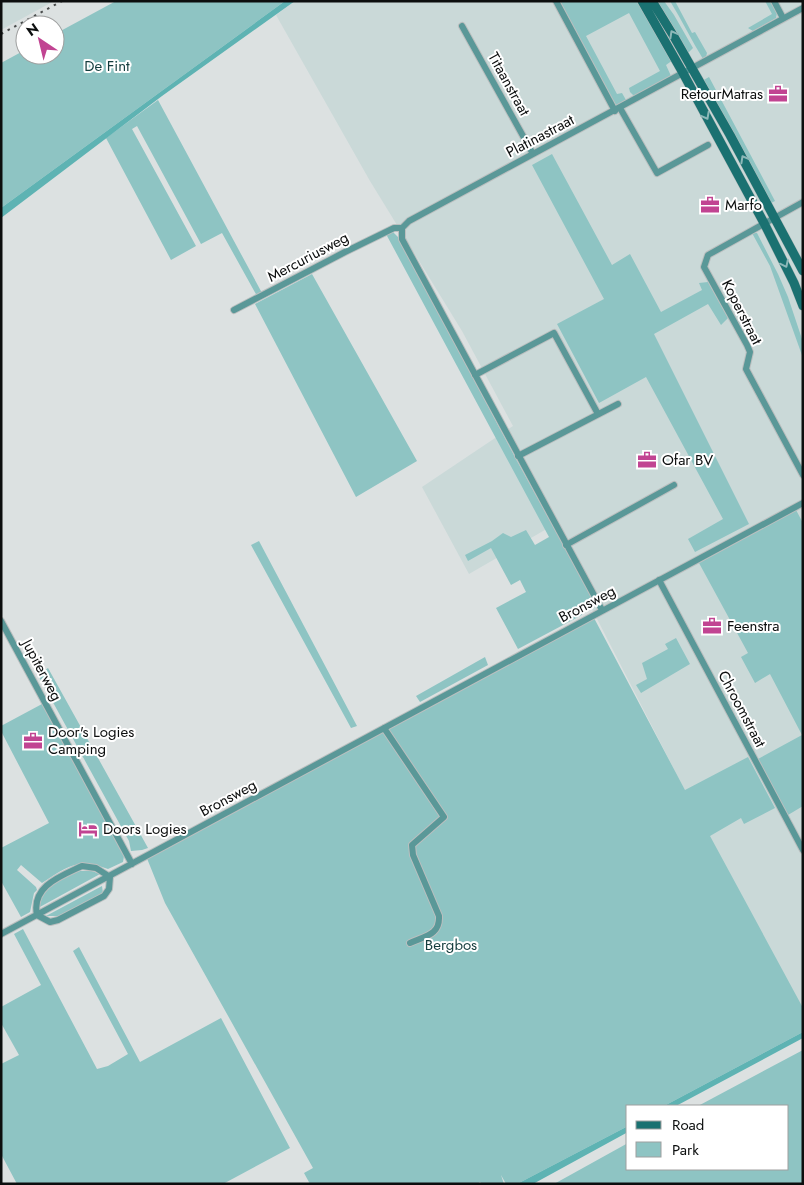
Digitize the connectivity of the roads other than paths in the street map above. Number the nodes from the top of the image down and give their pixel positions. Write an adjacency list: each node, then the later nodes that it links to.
1 (556, 1): 10 (street)
2 (642, 1): 9 (main road)
3 (652, 1): 8 (main road, one-way to 3)
4 (774, 1): 6 (street)
5 (803, 8): 6 (street, Platinastraat)
6 (783, 18): 8 (street, Platinastraat)
7 (462, 26): 12 (street, Titaanstraat)
8 (692, 68): 9 (street, Platinastraat); 14 (main road, one-way to 8)
9 (683, 73): 10 (street, Platinastraat); 15 (main road, one-way to 15)
10 (618, 109): 11 (street); 12 (street, Platinastraat)
11 (708, 145)
12 (533, 154): 16 (street, Platinastraat)
13 (803, 202): 14 (street, Koperstraat)
14 (774, 218): 15 (street, Koperstraat); 17 (main road)
15 (764, 223): 18 (main road, one-way to 18); 24 (street, Koperstraat)
16 (402, 228): 19 (street, Mercuriusweg); 20 (street)
17 (803, 271)
18 (803, 306)
19 (234, 310)
20 (475, 375): 22 (street); 23 (street)
21 (618, 404): 22 (street)
22 (598, 414): 23 (street)
23 (518, 456): 27 (street)
24 (803, 475)
25 (674, 485): 27 (street)
26 (803, 503): 28 (street, Bronsweg)
27 (566, 544): 29 (street)
28 (659, 580): 29 (street, Bronsweg); 32 (street, Chroomstraat)
29 (602, 610): 31 (street, Bronsweg)
30 (1, 621): 33 (street, Jupiterweg)
31 (384, 728): 33 (street, Bronsweg); 37 (street)
32 (803, 850)
33 (132, 864): 34 (street, Bronsweg)
34 (110, 876): 35 (street, Bronsweg); 35 (street); 35 (street)
35 (37, 916): 36 (street, Bronsweg)
36 (1, 934)
37 (410, 943)

